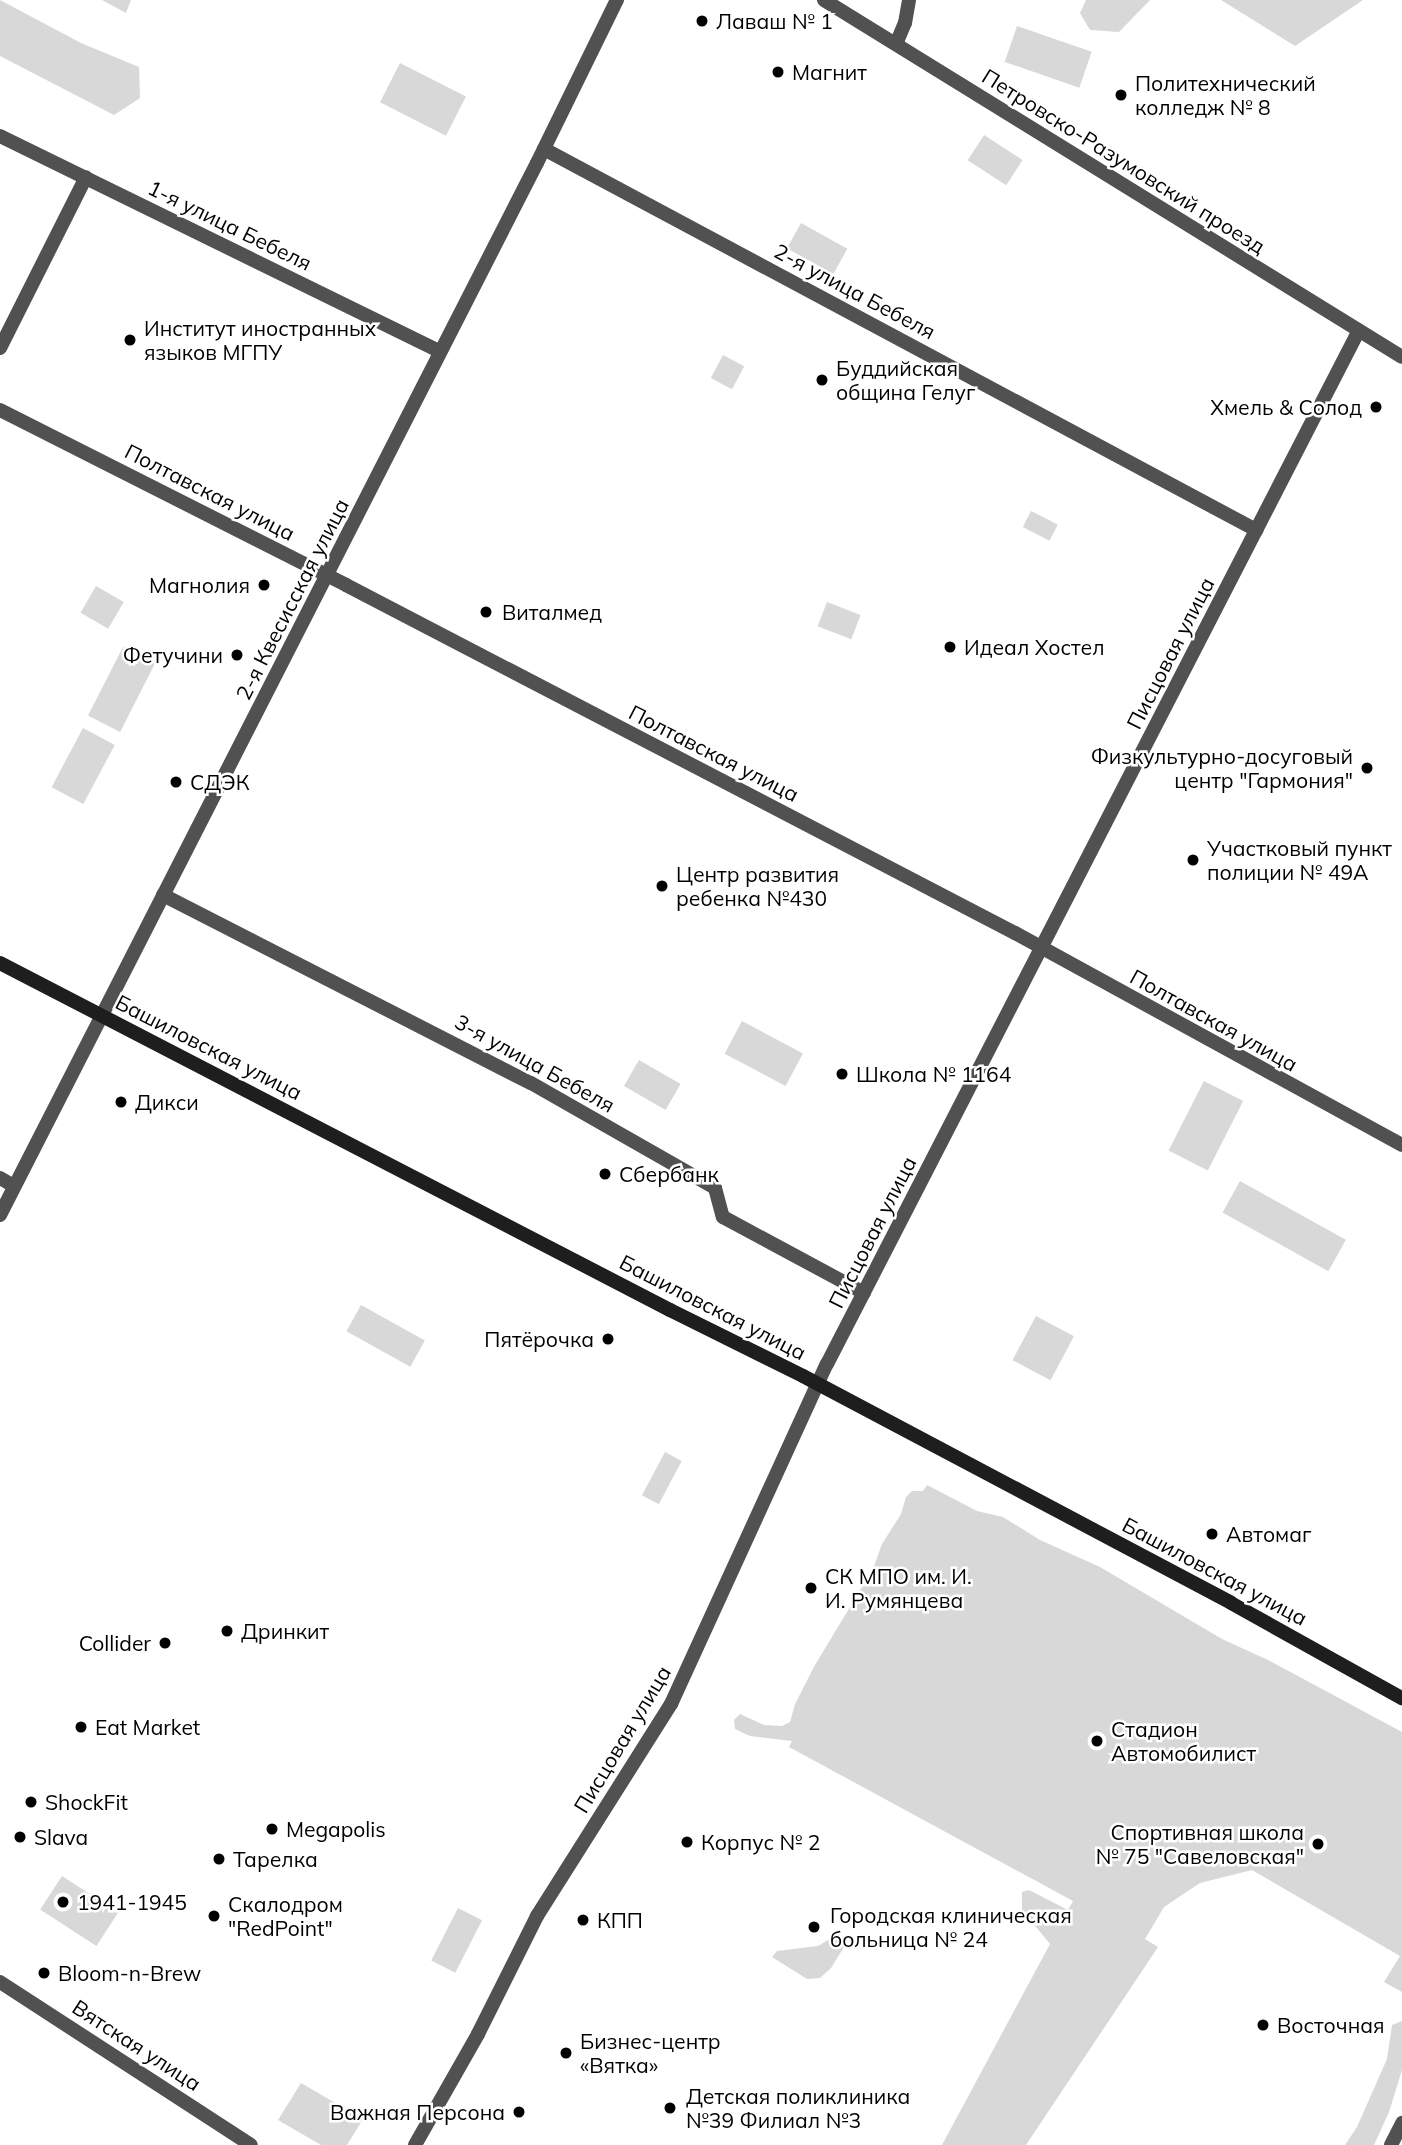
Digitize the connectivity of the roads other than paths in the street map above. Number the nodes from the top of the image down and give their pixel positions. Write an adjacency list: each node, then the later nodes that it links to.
1 (617, 0): 6 (street, 2-я Квесисская улица)
2 (824, 0): 4 (street, Петровско-Разумовский проезд)
3 (909, 0): 4 (street)
4 (896, 44): 8 (street, Петровско-Разумовский проезд)
5 (0, 136): 7 (street, 1-я улица Бебеля)
6 (544, 149): 10 (street, 2-я Квесисская улица); 13 (street, 2-я улица Бебеля)
7 (86, 177): 9 (street); 10 (street, 1-я улица Бебеля)
8 (1358, 332): 11 (street, Петровско-Разумовский проезд); 13 (street, Писцовая улица)
9 (0, 348)
10 (440, 352): 14 (street, 2-я Квесисская улица)
11 (1402, 358)
12 (0, 410): 14 (street, Полтавская улица)
13 (1256, 530): 16 (street, Писцовая улица)
14 (327, 575): 15 (street, 2-я Квесисская улица); 16 (street, Полтавская улица)
15 (163, 895): 18 (street, 2-я Квесисская улица); 23 (street, 3-я улица Бебеля)
16 (1041, 948): 19 (street, Полтавская улица); 23 (street, Писцовая улица)
17 (0, 963): 18 (main road, Башиловская улица)
18 (101, 1015): 21 (street, 2-я Квесисская улица); 24 (main road, Башиловская улица)
19 (1402, 1145)
20 (0, 1178): 21 (street)
21 (14, 1186): 22 (street, 2-я Квесисская улица)
22 (0, 1215)
23 (864, 1293): 24 (street, Писцовая улица)
24 (818, 1384): 25 (main road, Башиловская улица); 29 (street, Писцовая улица)
25 (1402, 1698)
26 (0, 1982): 28 (street, Вятская улица)
27 (1402, 2123): 30 (street)
28 (251, 2145)
29 (415, 2145)
30 (1391, 2145)

